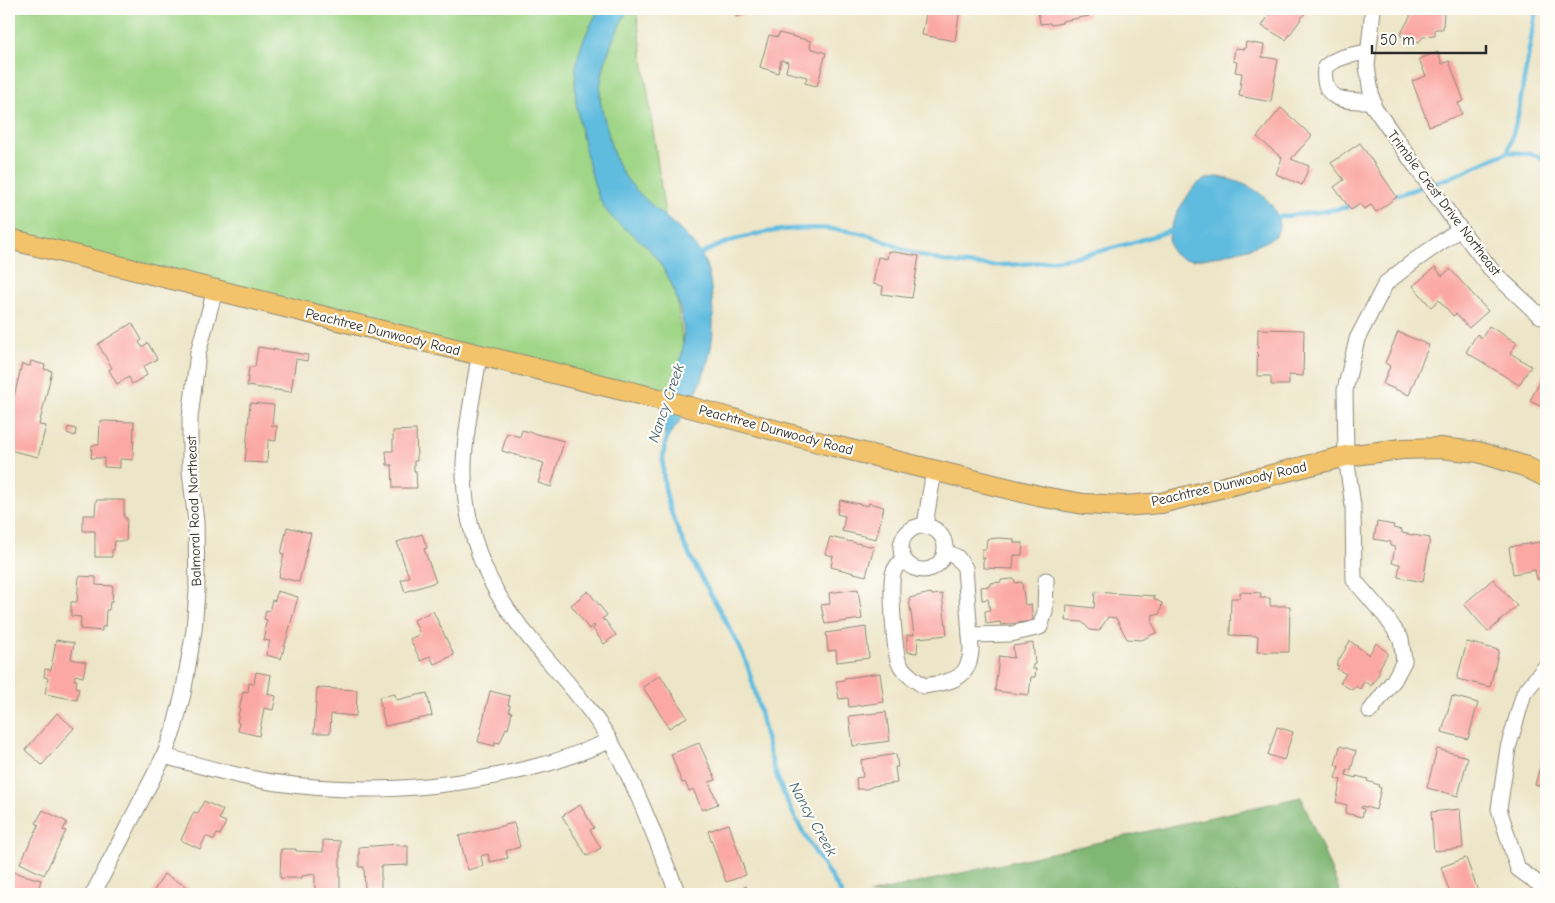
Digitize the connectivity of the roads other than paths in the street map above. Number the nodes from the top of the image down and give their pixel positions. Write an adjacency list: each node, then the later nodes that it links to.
1 (1373, 9): 2 (street, Trimble Crest Drive Northeast)
2 (1368, 52): 3 (street, Trimble Crest Drive Northeast); 3 (street)
3 (1373, 101): 4 (street, Trimble Crest Drive Northeast)
4 (1460, 229): 7 (street, Trimble Crest Drive Northeast); 9 (street)
5 (9, 239): 6 (main road, Peachtree Dunwoody Road)
6 (215, 290): 8 (main road, Peachtree Dunwoody Road); 20 (street, Balmoral Road Northeast)
7 (1546, 318)
8 (479, 356): 10 (main road, Peachtree Dunwoody Road); 19 (street)
9 (1346, 456): 10 (main road, Peachtree Dunwoody Road); 11 (main road, Peachtree Dunwoody Road); 18 (street)
10 (934, 470): 12 (street)
11 (1546, 477)
12 (925, 525): 13 (street); 14 (street)
13 (945, 551): 14 (street); 16 (street)
14 (904, 559): 16 (street)
15 (1046, 580): 16 (street)
16 (970, 635)
17 (1546, 666): 21 (street)
18 (1370, 711)
19 (610, 741): 20 (street); 23 (street)
20 (164, 756): 22 (street, Balmoral Road Northeast)
21 (1546, 889)
22 (93, 894)
23 (678, 894)

